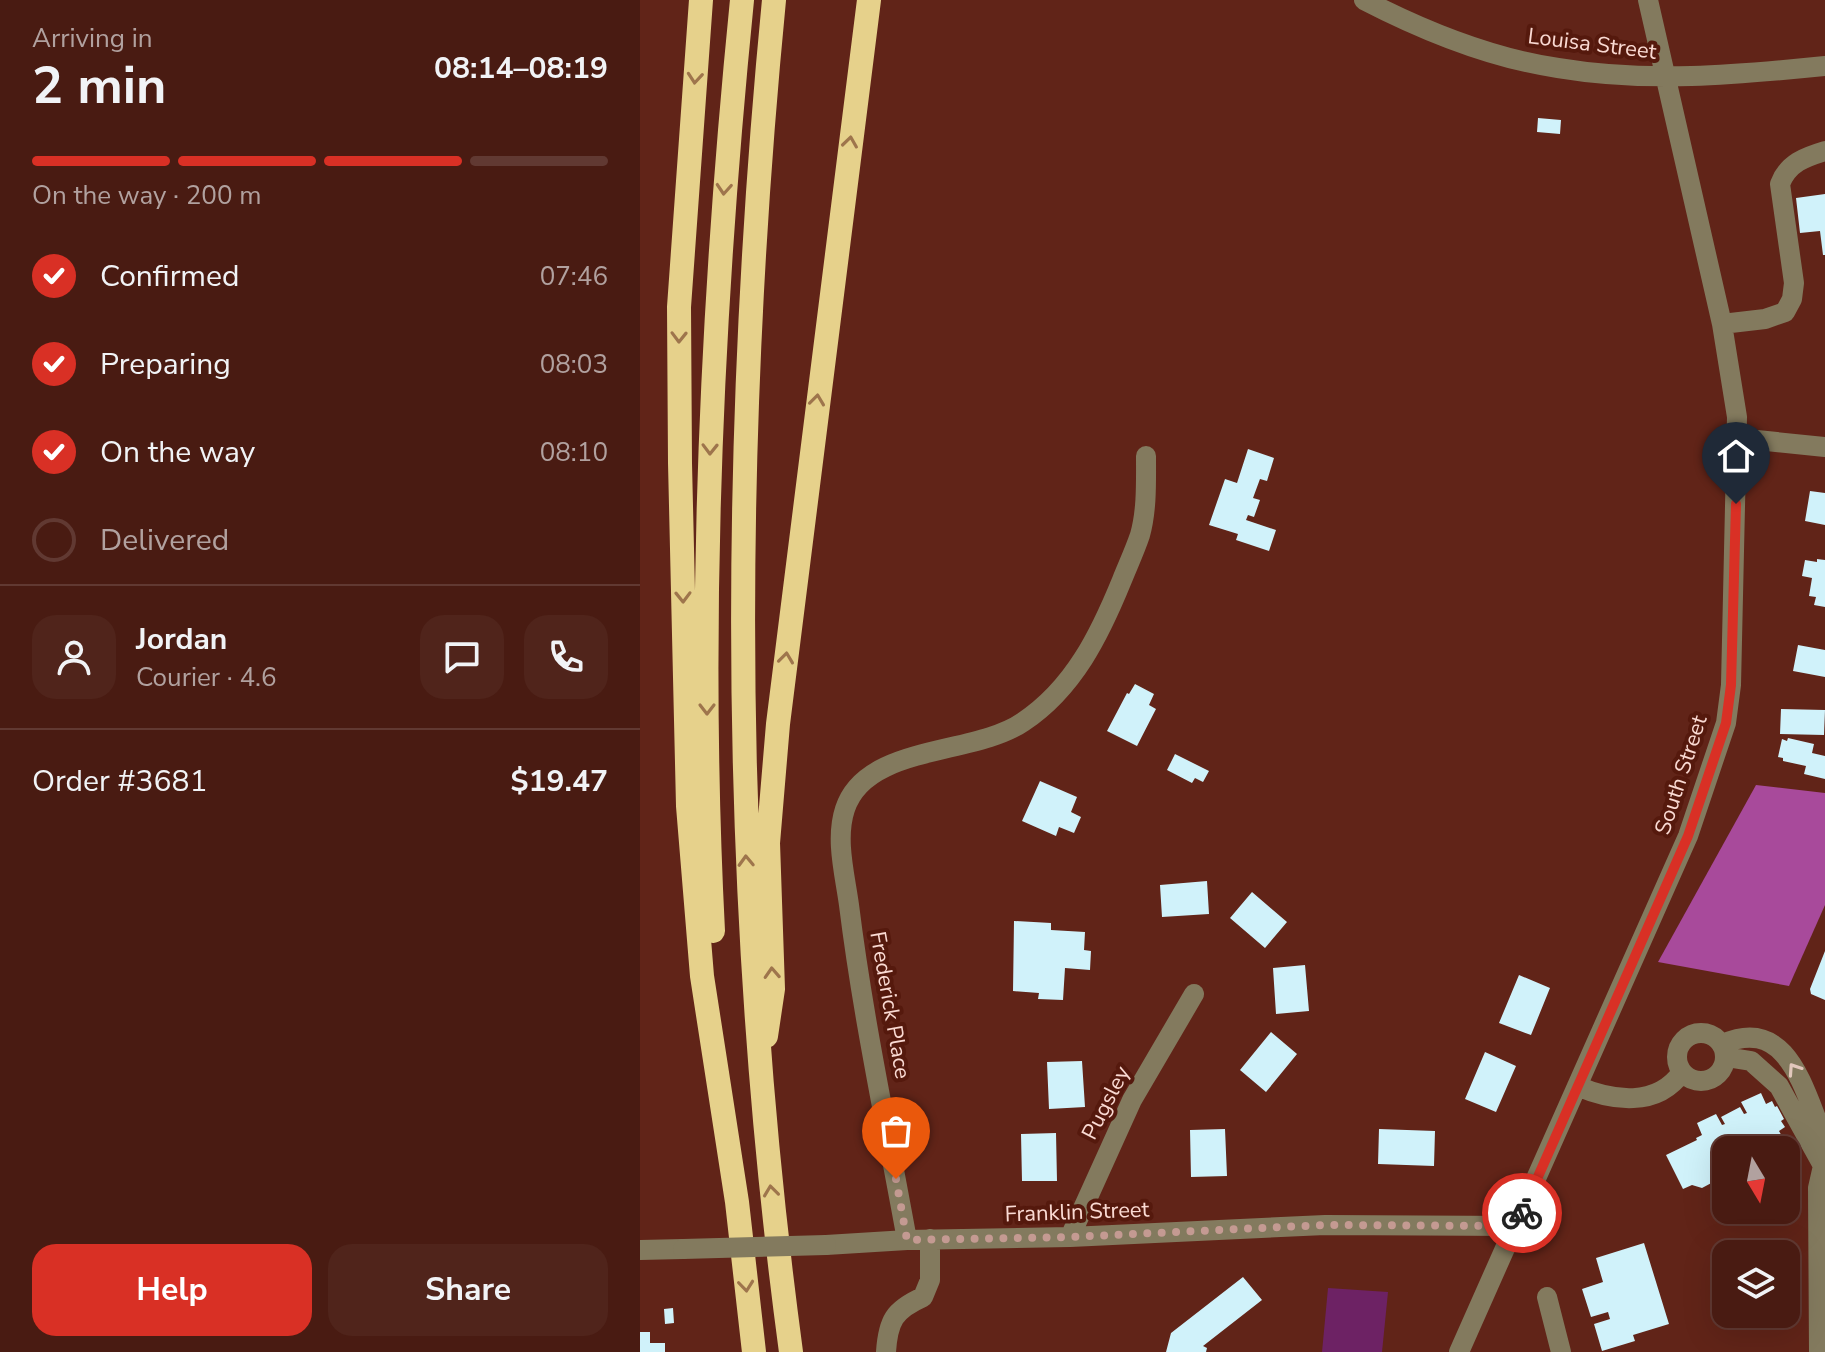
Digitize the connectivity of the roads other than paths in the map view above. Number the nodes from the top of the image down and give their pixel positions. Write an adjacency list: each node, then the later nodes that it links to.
1 (701, 0): 20 (highway, one-way to 20)
2 (742, 0): 20 (highway, one-way to 20)
3 (774, 0): 17 (highway, one-way to 3)
4 (869, 0): 17 (highway, one-way to 4)
5 (1364, 0): 8 (street, Louisa Street)
6 (1648, 0): 8 (street, South Street)
7 (1825, 66): 8 (street, Louisa Street)
8 (1665, 77): 10 (street, South Street)
9 (1825, 151): 10 (street)
10 (1722, 324): 11 (street, South Street)
11 (1737, 438): 12 (street); 18 (street, South Street)
12 (1825, 447)
13 (1146, 456): 25 (street, Frederick Place)
14 (1194, 994): 23 (street, Pugsley)
15 (1724, 1050): 16 (street); 16 (street); 19 (street, one-way to 15); 21 (street)
16 (1682, 1072): 18 (street)
17 (760, 1078): 29 (highway, one-way to 17)
18 (1577, 1086): 22 (street, South Street)
19 (1825, 1139)
20 (729, 1153): 28 (highway, one-way to 28)
21 (1823, 1160): 33 (street)
22 (1516, 1226): 23 (street, Franklin Street); 31 (street, South Street)
23 (1070, 1237): 24 (street, Franklin Street)
24 (930, 1239): 25 (street, Franklin Street); 30 (street)
25 (907, 1240): 26 (street, Franklin Street, bridge)
26 (640, 1250)
27 (1547, 1297): 32 (street)
28 (754, 1352)
29 (791, 1352)
30 (886, 1352)
31 (1459, 1352)
32 (1561, 1352)
33 (1819, 1352)

